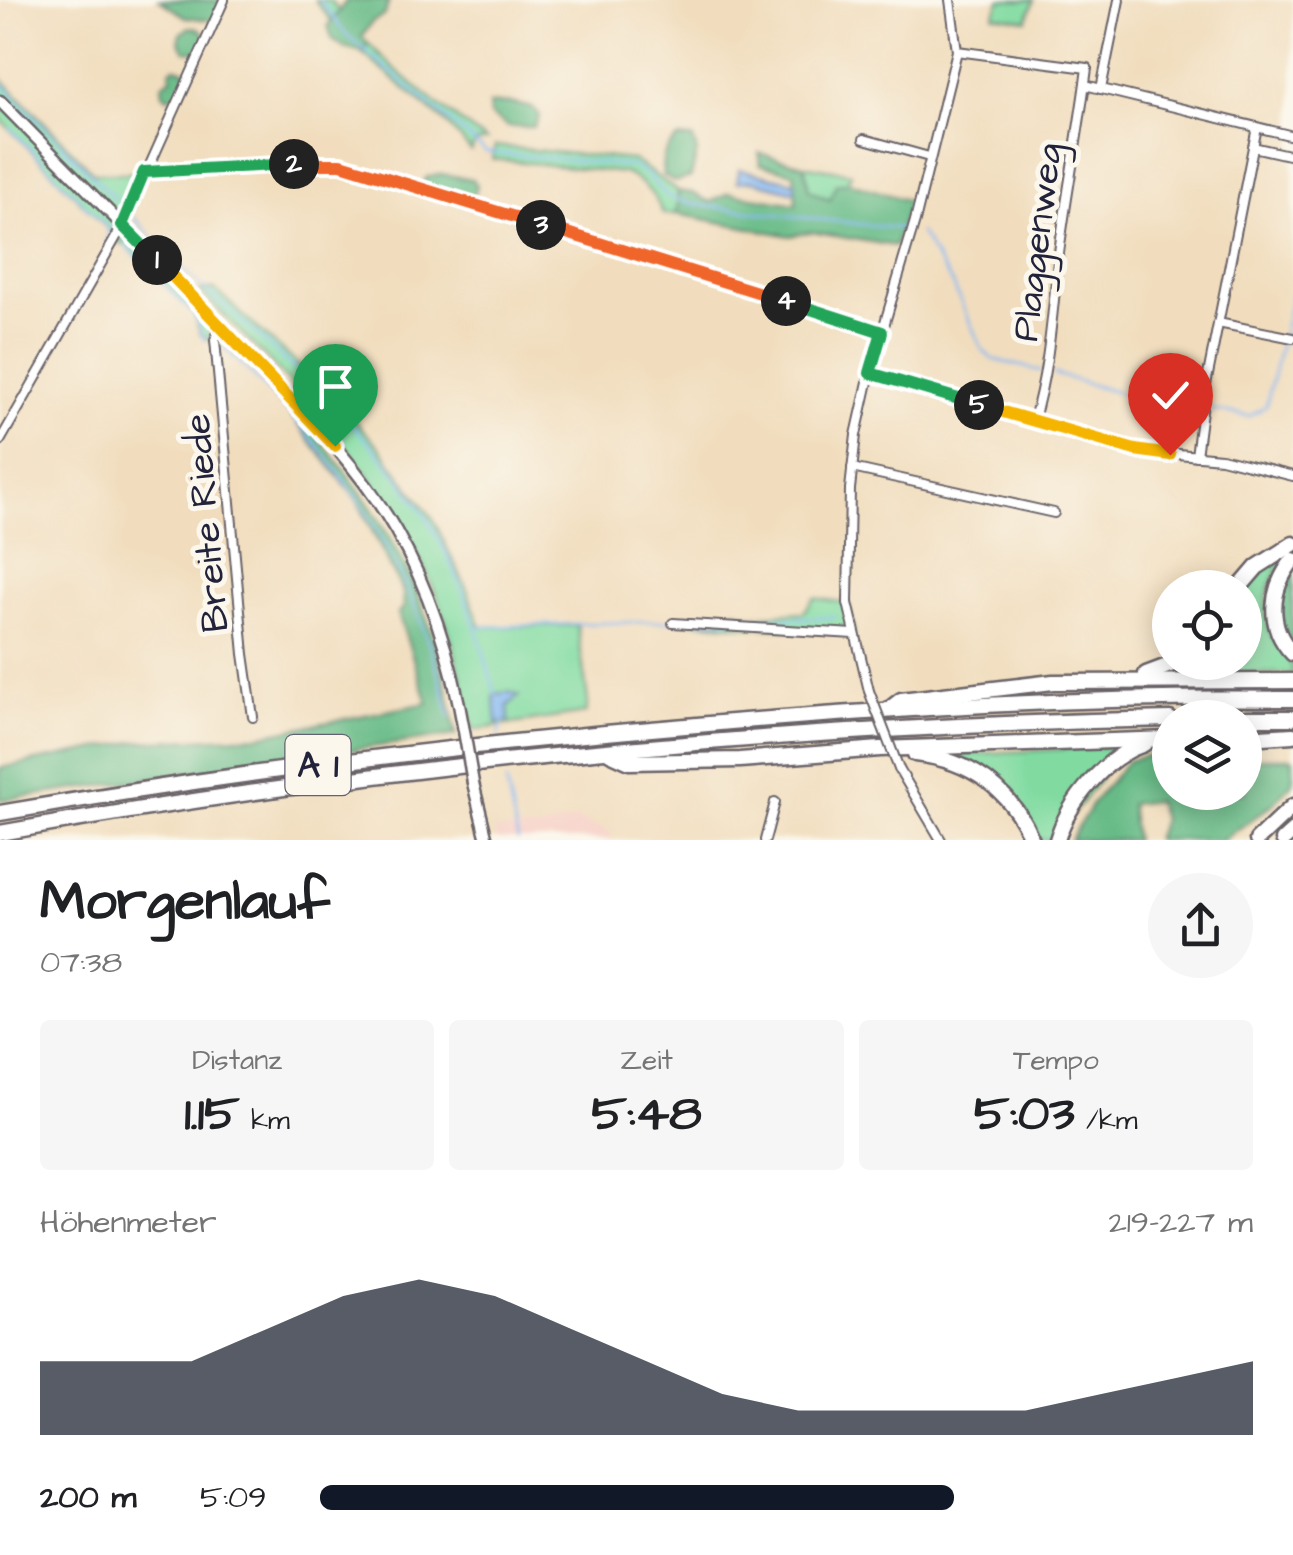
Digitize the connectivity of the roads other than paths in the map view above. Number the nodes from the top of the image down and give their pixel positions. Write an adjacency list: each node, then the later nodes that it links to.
1 (224, 0): 14 (street)
2 (950, 0): 4 (street)
3 (1119, 0): 6 (street)
4 (956, 51): 5 (street, Plaggenweg); 13 (street)
5 (1085, 85): 6 (street); 21 (street, Plaggenweg)
6 (1101, 90): 8 (street)
7 (0, 100): 15 (main road)
8 (1256, 127): 9 (street); 11 (street)
9 (1293, 136)
10 (864, 138): 13 (street)
11 (1254, 147): 12 (street); 16 (street)
12 (1293, 156)
13 (928, 157): 18 (street)
14 (144, 172): 15 (street); 18 (street)
15 (122, 225): 17 (main road); 22 (street)
16 (1218, 323): 19 (street); 23 (street)
17 (220, 324): 38 (street, Breite Riede); 53 (main road, bridge)
18 (882, 332): 20 (street)
19 (1286, 337)
20 (870, 373): 21 (street); 24 (street)
21 (1033, 422): 23 (street)
22 (0, 441)
23 (1196, 456): 25 (street)
24 (852, 468): 26 (street); 31 (street)
25 (1293, 476)
26 (1054, 513)
27 (1293, 544): 29 (highway)
28 (1293, 560): 32 (highway)
29 (1254, 570)
30 (673, 624): 31 (street)
31 (854, 634): 55 (street, bridge)
32 (1293, 654)
33 (1152, 671): 34 (highway)
34 (1125, 680): 35 (highway); 37 (highway)
35 (1293, 681)
36 (1293, 698): 37 (highway, A 1)
37 (887, 710): 50 (highway, A 1)
38 (254, 717)
39 (1262, 718): 40 (highway)
40 (1293, 718)
41 (1152, 720): 47 (highway, A 1)
42 (1293, 735): 43 (highway)
43 (1262, 737)
44 (1152, 739): 46 (highway)
45 (1152, 743): 57 (highway)
46 (880, 749): 47 (highway); 56 (highway)
47 (609, 752): 52 (highway, A 1)
48 (775, 802): 54 (street)
49 (1293, 806): 58 (highway)
50 (0, 813)
51 (1293, 831): 59 (highway)
52 (0, 832)
53 (486, 840)
54 (765, 840)
55 (941, 840)
56 (1032, 840)
57 (1057, 840)
58 (1257, 840)
59 (1284, 840)

